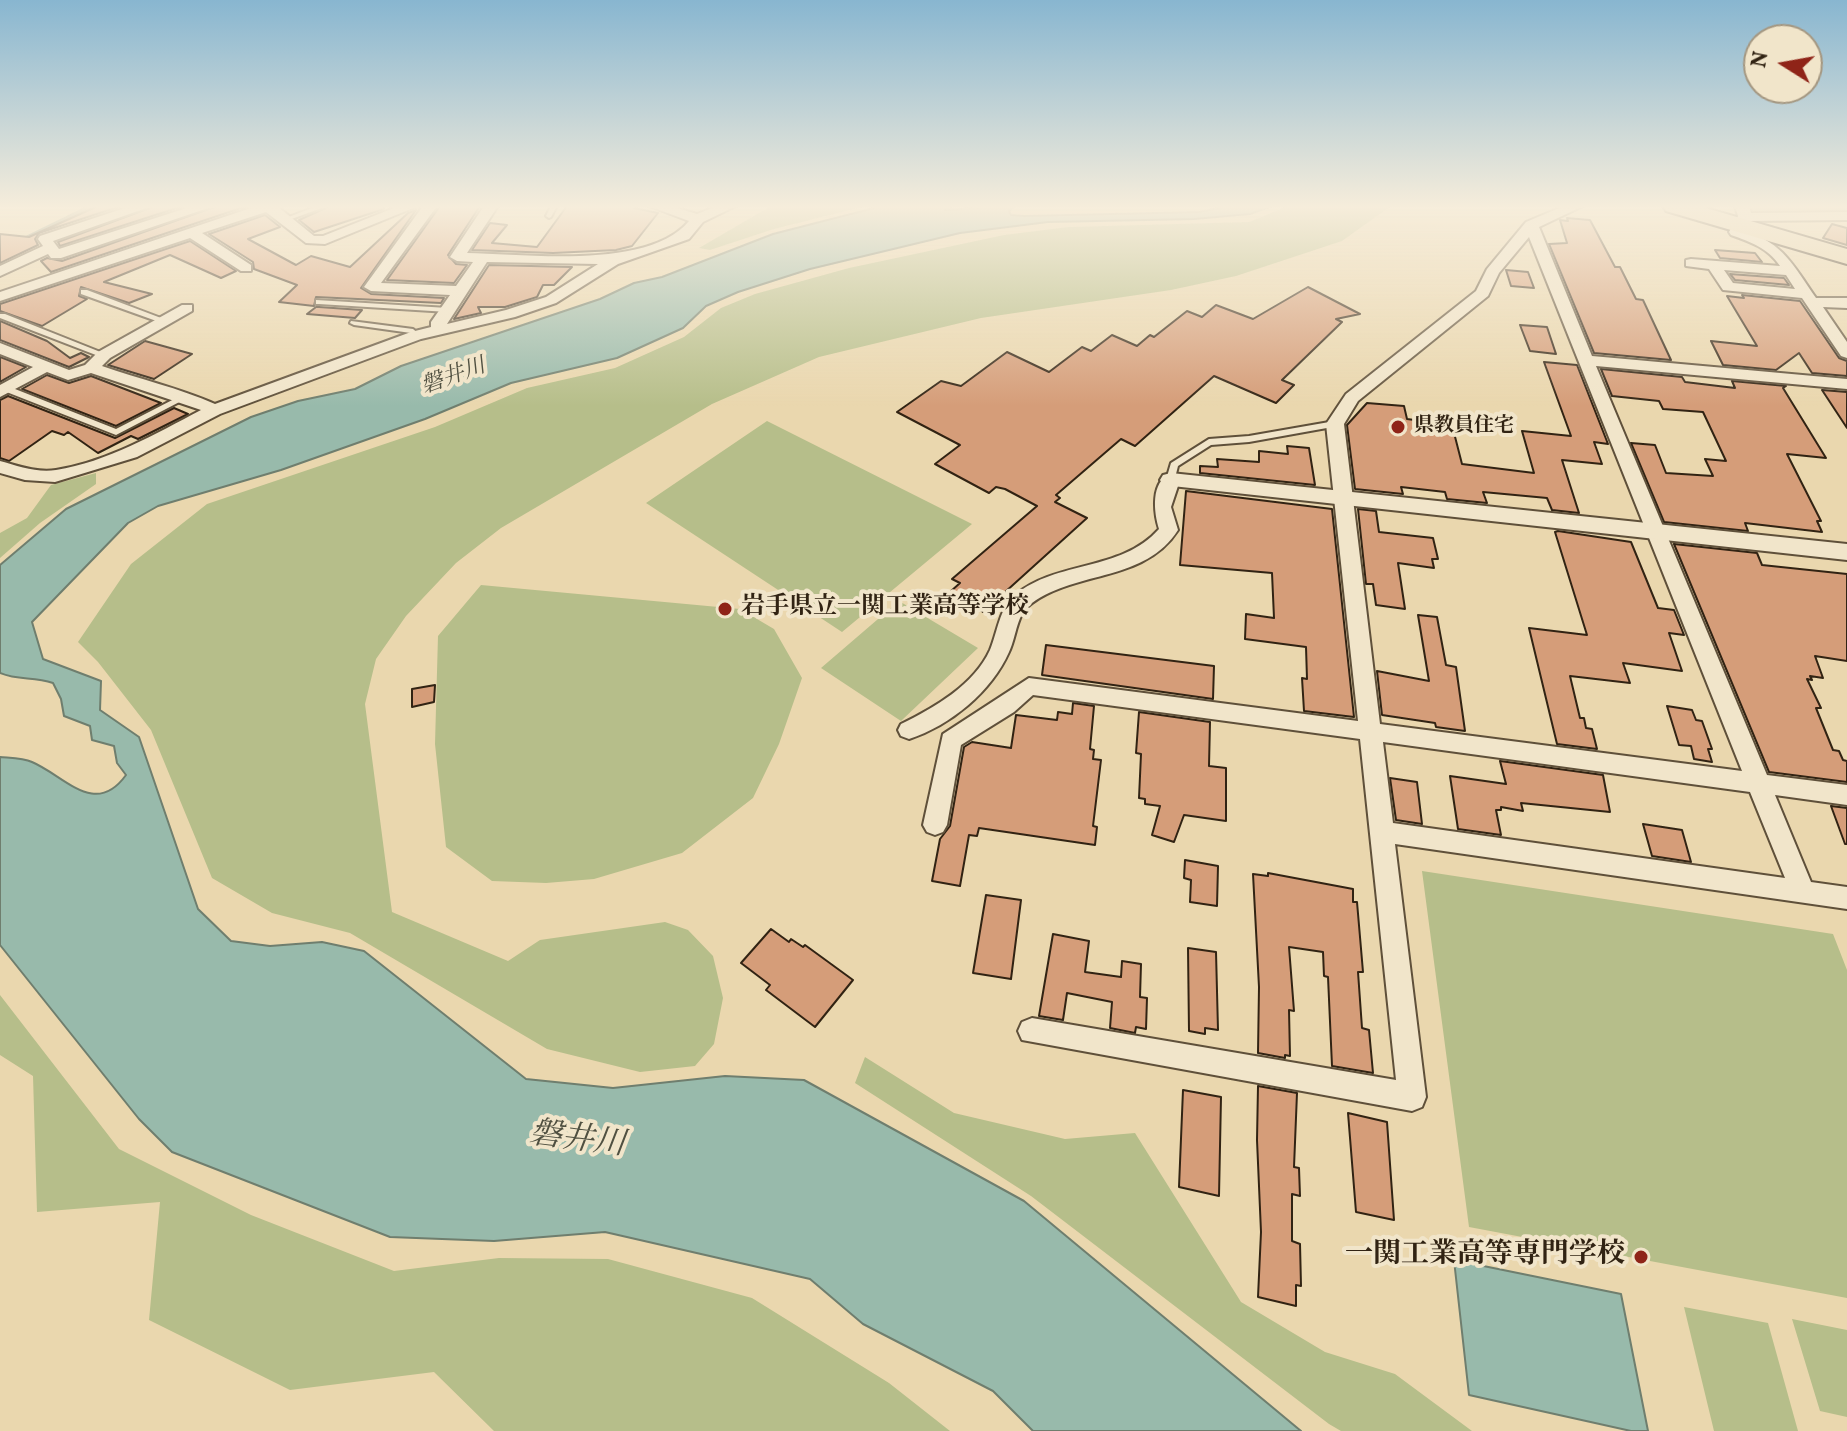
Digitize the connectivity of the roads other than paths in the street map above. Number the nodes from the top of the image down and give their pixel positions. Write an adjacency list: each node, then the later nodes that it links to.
1 (71, 273): 11 (street)
2 (381, 273): 9 (street)
3 (473, 273): 9 (street)
4 (594, 273): 20 (street)
5 (1492, 273): 32 (street)
6 (1551, 273): 25 (street)
7 (1719, 273): 12 (street)
8 (1791, 273): 12 (street)
9 (462, 291): 16 (street)
10 (84, 292): 18 (lane)
11 (0, 297)
12 (1809, 298): 14 (street); 23 (street)
13 (319, 302): 16 (lane)
14 (1847, 303)
15 (187, 308): 18 (street)
16 (448, 310): 20 (street)
17 (2, 316): 24 (lane)
18 (165, 321): 24 (street)
19 (354, 323): 21 (lane)
20 (439, 329): 21 (street)
21 (416, 335): 31 (street)
22 (0, 348): 26 (street)
23 (1847, 353)
24 (104, 355): 27 (street)
25 (1588, 360): 28 (street); 36 (street)
26 (46, 366): 27 (street); 29 (street)
27 (91, 368): 30 (street)
28 (1847, 384)
29 (3, 390): 30 (lane)
30 (185, 397): 31 (street)
31 (214, 410): 33 (street)
32 (1335, 424): 34 (lane); 35 (street)
33 (0, 467)
34 (1171, 480): 35 (street); 38 (street)
35 (1343, 498): 36 (street); 39 (street)
36 (1656, 531): 37 (street); 40 (street)
37 (1847, 552)
38 (909, 730)
39 (1370, 731): 40 (street); 42 (street); 43 (street)
40 (1757, 783): 41 (street); 44 (street)
41 (1847, 795)
42 (935, 825)
43 (1382, 832): 44 (street); 46 (street)
44 (1803, 892): 45 (street)
45 (1847, 898)
46 (1032, 1031)

